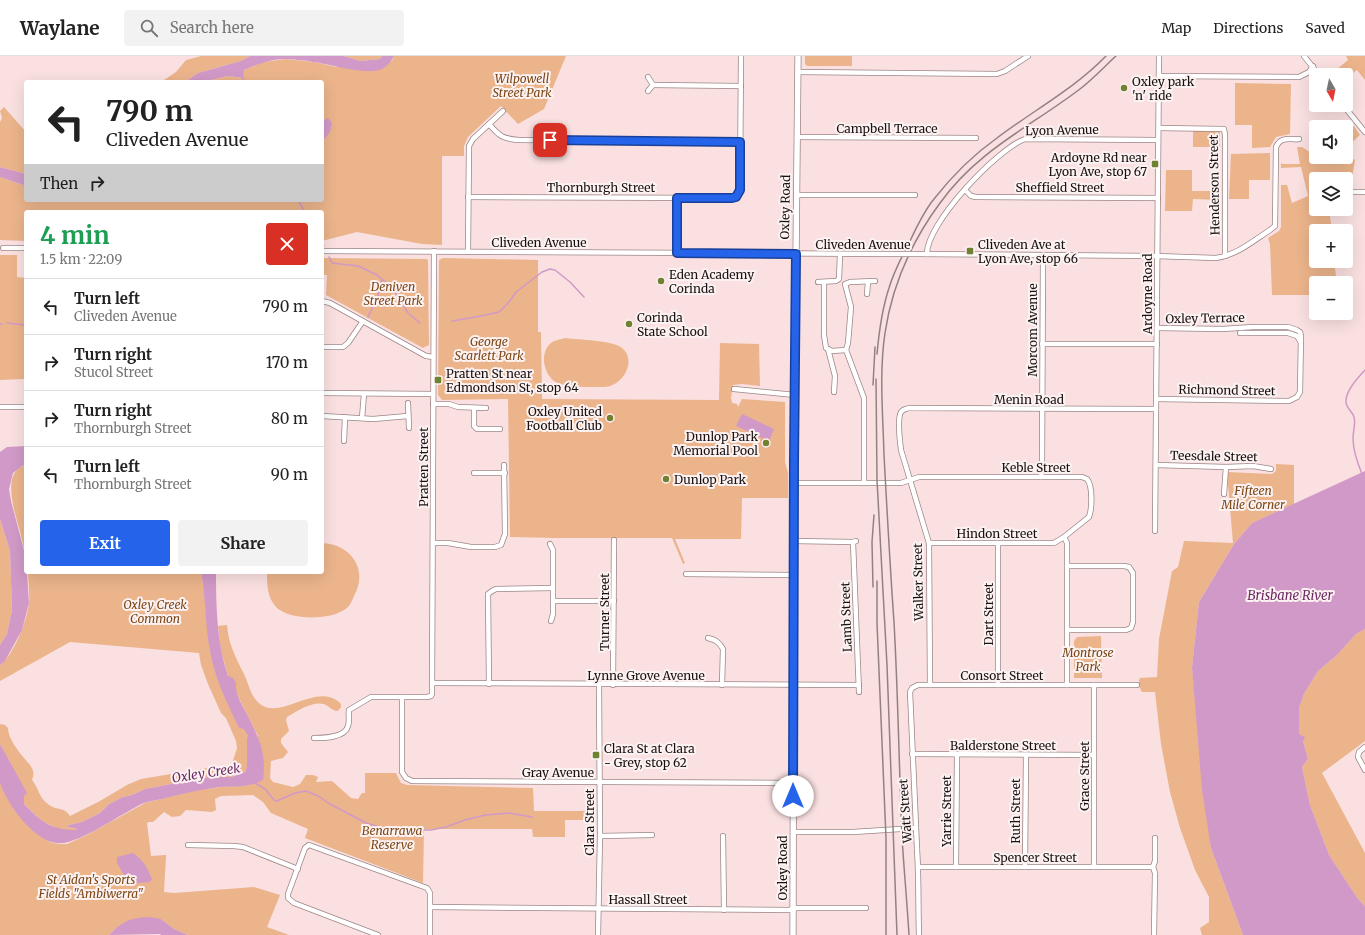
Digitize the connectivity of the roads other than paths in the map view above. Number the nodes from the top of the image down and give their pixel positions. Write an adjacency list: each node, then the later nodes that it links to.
1 (741, 56): 11 (street, Thornburgh Street)
2 (798, 56): 7 (main road, Oxley Road)
3 (1028, 56): 7 (street)
4 (1159, 56): 8 (street, Ardoyne Road)
5 (1304, 56): 6 (street)
6 (1313, 66): 8 (street)
7 (798, 72): 18 (main road, Oxley Road)
8 (1159, 76): 16 (street, Ardoyne Road)
9 (648, 77): 10 (street)
10 (653, 85): 11 (street); 12 (street)
11 (740, 86): 22 (street, Thornburgh Street)
12 (648, 91)
13 (503, 111): 15 (street)
14 (1349, 112): 17 (street)
15 (489, 124): 22 (street); 28 (street)
16 (1159, 128): 21 (street, Ardoyne Road); 42 (street, Henderson Street)
17 (1365, 132)
18 (797, 137): 19 (street, Campbell Terrace); 26 (main road, Oxley Road)
19 (976, 138)
20 (1299, 139): 42 (street, Cliveden Avenue)
21 (1158, 140): 23 (street, Lyon Avenue); 30 (street, Ardoyne Road)
22 (740, 142): 29 (street, Thornburgh Street)
23 (964, 190): 30 (street, Sheffield Street); 39 (street, Lyon Avenue)
24 (1353, 192): 25 (street)
25 (1365, 192)
26 (796, 195): 27 (street); 37 (main road, Oxley Road)
27 (915, 195)
28 (468, 196): 29 (street, Thornburgh Street); 35 (street)
29 (677, 198): 36 (street)
30 (1158, 198): 41 (street, Ardoyne Road)
31 (3, 248): 32 (street)
32 (24, 248)
33 (324, 251): 34 (street, Cliveden Avenue)
34 (434, 251): 35 (street, Cliveden Avenue); 60 (street, Pratten Street)
35 (468, 251): 36 (street, Cliveden Avenue)
36 (677, 253): 37 (street, Cliveden Avenue)
37 (796, 254): 38 (street, Cliveden Avenue); 66 (main road, Oxley Road)
38 (840, 254): 39 (street, Cliveden Avenue, bridge); 43 (street)
39 (927, 254): 40 (street, Cliveden Avenue)
40 (1043, 255): 41 (street, Cliveden Avenue); 55 (street, Morcom Avenue)
41 (1157, 256): 42 (street, Cliveden Avenue); 52 (street, Ardoyne Road)
42 (1225, 256)
43 (839, 278): 46 (street); 48 (street)
44 (875, 281): 47 (street)
45 (818, 282): 46 (street)
46 (824, 282): 58 (street)
47 (868, 282): 48 (street); 49 (street)
48 (845, 284): 59 (street)
49 (867, 294)
50 (324, 302): 51 (street)
51 (363, 321): 57 (street); 60 (street)
52 (1157, 328): 53 (street, Oxley Terrace); 56 (street, Ardoyne Road)
53 (1253, 330): 54 (street, Oxley Terrace); 67 (street, Oxley Terrace)
54 (1240, 333)
55 (1042, 344): 56 (street); 75 (street, Morcom Avenue)
56 (1157, 344): 68 (street, Ardoyne Road)
57 (324, 347)
58 (828, 349): 59 (street); 62 (street)
59 (846, 350): 94 (street)
60 (433, 357): 65 (street, Pratten Street)
61 (734, 389): 66 (street)
62 (834, 392)
63 (324, 393): 64 (street)
64 (364, 394): 65 (street); 81 (street)
65 (433, 394): 70 (street, Pratten Street)
66 (795, 395): 93 (main road, Oxley Road)
67 (1297, 397): 68 (street, Richmond Street)
68 (1156, 399): 76 (street, Ardoyne Road)
69 (408, 403): 79 (street)
70 (433, 404): 73 (street); 101 (street, Pratten Street)
71 (0, 407): 72 (street)
72 (24, 407)
73 (474, 408): 74 (street); 83 (street)
74 (486, 408)
75 (1042, 409): 76 (street, Menin Road); 77 (street, Menin Road); 91 (street, Morcom Avenue)
76 (1156, 409): 86 (street, Ardoyne Road)
77 (902, 411): 92 (street, Walker Street)
78 (324, 416): 80 (street)
79 (408, 416): 81 (street); 82 (street)
80 (345, 417): 81 (street); 84 (street)
81 (362, 418)
82 (409, 428)
83 (500, 429)
84 (344, 441)
85 (504, 465): 90 (street)
86 (1156, 465): 87 (street, Teesdale Street); 96 (street, Ardoyne Road)
87 (1226, 467): 88 (street, Teesdale Street); 95 (street)
88 (1271, 469)
89 (474, 473): 90 (street)
90 (504, 473): 101 (street)
91 (1041, 477): 92 (street, Keble Street); 97 (street, Keble Street)
92 (910, 480): 94 (street, Keble Street); 102 (street, Walker Street)
93 (794, 483): 94 (street, Keble Street); 99 (main road, Oxley Road)
94 (864, 483)
95 (1224, 494)
96 (1155, 531)
97 (1064, 537): 100 (street, Hindon Street); 104 (street)
98 (614, 540): 109 (street, Turner Street)
99 (794, 541): 106 (main road, Oxley Road); 118 (street, Lamb Street)
100 (998, 542): 102 (street, Hindon Street); 120 (street, Dart Street)
101 (433, 543): 113 (street, Pratten Street)
102 (929, 543): 119 (street, Walker Street)
103 (550, 544): 107 (street)
104 (1067, 566): 111 (street); 111 (street)
105 (686, 574): 106 (street)
106 (794, 575): 124 (main road, Oxley Road)
107 (553, 588): 108 (street); 114 (street)
108 (553, 601): 109 (street); 110 (street)
109 (614, 601): 116 (street, Turner Street)
110 (551, 621)
111 (1068, 630): 121 (street)
112 (708, 638): 117 (street)
113 (433, 683): 114 (street, Lynne Grove Avenue); 127 (street, Pratten Street)
114 (489, 684): 115 (street, Lynne Grove Avenue)
115 (599, 685): 116 (street, Lynne Grove Avenue); 135 (street, Clara Street)
116 (613, 685): 117 (street, Lynne Grove Avenue)
117 (722, 685): 124 (street, Lynne Grove Avenue)
118 (858, 685): 124 (street, Lynne Grove Avenue); 126 (street, Lamb Street)
119 (930, 685): 120 (street, Consort Street); 125 (street, Consort Street)
120 (998, 685): 121 (street, Consort Street)
121 (1067, 685): 122 (street, Consort Street)
122 (1094, 685): 123 (street, Consort Street); 133 (street, Grace Street)
123 (1138, 685)
124 (794, 686): 136 (main road, Oxley Road)
125 (914, 686): 130 (street, Watt Street)
126 (859, 692)
127 (402, 697): 128 (street); 135 (street, Gray Avenue)
128 (314, 738)
129 (1365, 747): 134 (street)
130 (912, 754): 131 (street, Balderstone Street); 137 (street, Watt Street)
131 (957, 754): 132 (street, Balderstone Street); 145 (street, Yarrie Street)
132 (1026, 755): 133 (street, Balderstone Street); 146 (street, Ruth Street)
133 (1094, 755): 147 (street, Grace Street)
134 (1365, 770)
135 (599, 782): 136 (street, Gray Avenue); 140 (street, Clara Street)
136 (793, 783): 138 (main road, Oxley Road)
137 (916, 828): 138 (street); 144 (street, Watt Street)
138 (793, 832): 153 (main road, Oxley Road)
139 (652, 835): 140 (street)
140 (600, 836): 152 (street, Clara Street)
141 (724, 836): 154 (street)
142 (1155, 838): 148 (street)
143 (188, 845): 149 (street)
144 (918, 867): 145 (street, Spencer Street); 159 (street, Watt Street)
145 (956, 867): 146 (street, Spencer Street)
146 (1025, 867): 147 (street, Spencer Street)
147 (1094, 867): 148 (street, Spencer Street)
148 (1153, 867): 160 (street)
149 (298, 869): 150 (street); 155 (street)
150 (430, 908): 152 (street, Hassall Street); 156 (street)
151 (866, 908): 153 (street, Hassall Street)
152 (599, 909): 154 (street, Hassall Street); 157 (street, Clara Street)
153 (793, 909): 154 (street, Hassall Street); 158 (main road, Oxley Road)
154 (724, 910)
155 (378, 935)
156 (430, 935)
157 (598, 935)
158 (793, 935)
159 (919, 935)
160 (1154, 935)

